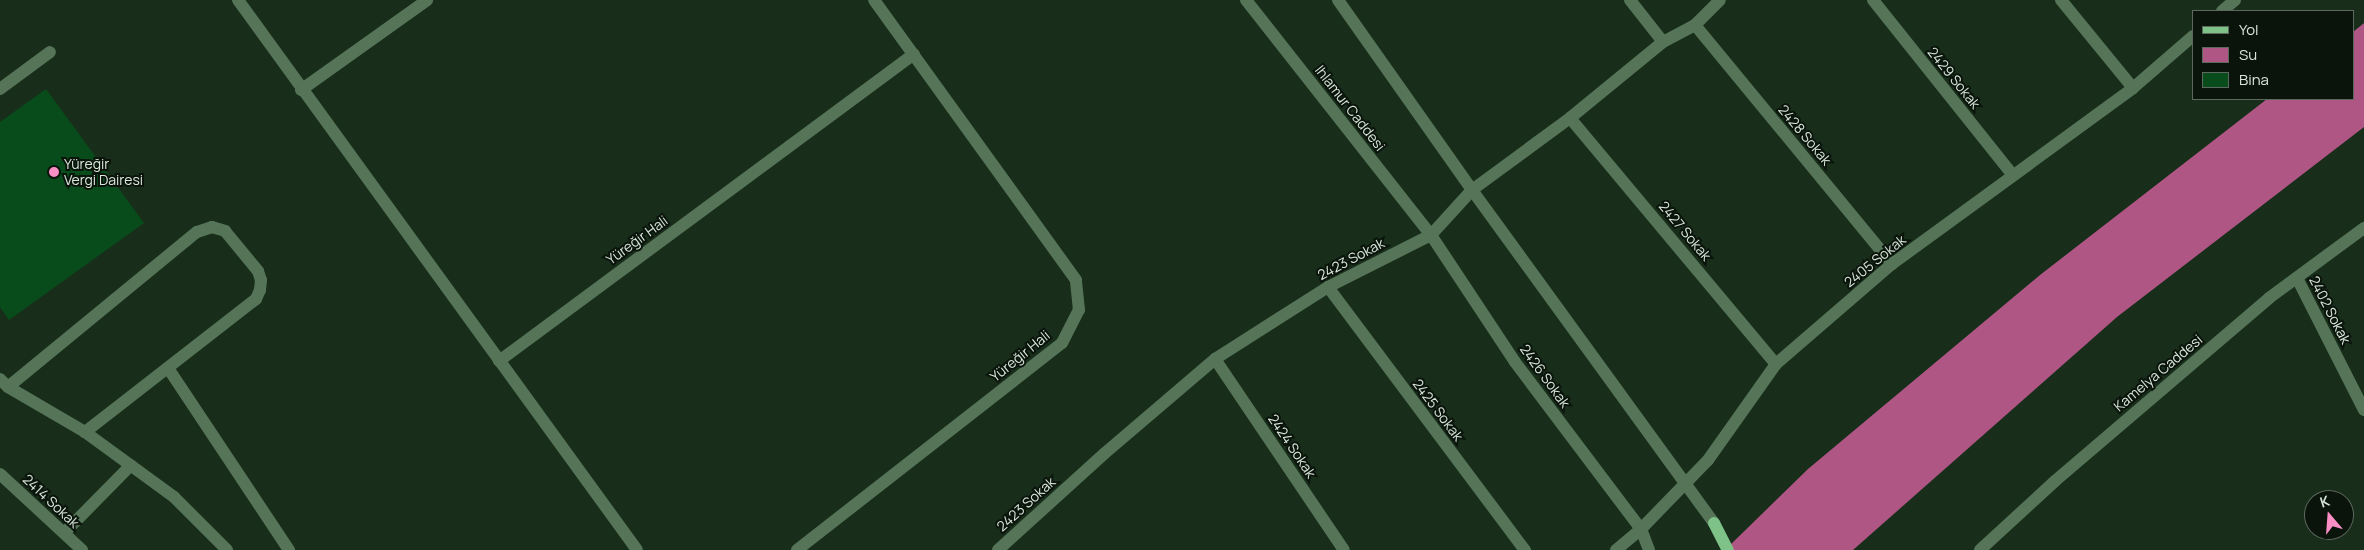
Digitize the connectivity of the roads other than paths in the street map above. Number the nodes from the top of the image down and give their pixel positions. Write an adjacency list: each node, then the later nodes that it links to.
1 (238, 0): 19 (street)
2 (427, 0): 19 (street)
3 (874, 0): 16 (street, Yüreğir Hali)
4 (1246, 0): 24 (street, Ihlamur Caddesi)
5 (1338, 0): 22 (street)
6 (1630, 0): 14 (street)
7 (1720, 0): 12 (street, 2423 Sokak)
8 (1873, 0): 21 (street, 2429 Sokak)
9 (2061, 0): 17 (street)
10 (2235, 0): 11 (street)
11 (2223, 10)
12 (1695, 25): 14 (street, 2423 Sokak); 25 (street, 2428 Sokak)
13 (2192, 37): 17 (street, 2405 Sokak)
14 (1663, 42): 20 (street, 2423 Sokak)
15 (50, 52): 18 (street)
16 (914, 54): 29 (street, Yüreğir Hali); 45 (street, Yüreğir Hali)
17 (2133, 88): 21 (street, 2405 Sokak)
18 (0, 89)
19 (301, 90): 29 (street)
20 (1570, 118): 22 (street, 2423 Sokak); 30 (street, 2427 Sokak)
21 (2012, 174): 25 (street, 2405 Sokak)
22 (1472, 190): 24 (street, 2423 Sokak); 37 (street)
23 (2364, 228): 26 (street, Kamelya Caddesi)
24 (1431, 235): 27 (street, 2423 Sokak); 39 (street, 2426 Sokak)
25 (1892, 264): 30 (street, 2405 Sokak)
26 (2297, 278): 33 (street, 2402 Sokak); 52 (street, Kamelya Caddesi)
27 (1328, 287): 28 (street, 2423 Sokak); 48 (street, 2425 Sokak)
28 (1215, 359): 46 (street, 2423 Sokak); 47 (street, 2424 Sokak)
29 (499, 361): 44 (street)
30 (1776, 364): 37 (street, 2405 Sokak)
31 (168, 368): 32 (street); 34 (street); 43 (street)
32 (4, 383): 34 (street)
33 (2364, 410)
34 (85, 432): 35 (street)
35 (131, 465): 40 (street); 42 (street)
36 (0, 474): 40 (street, 2414 Sokak)
37 (1684, 485): 38 (street); 39 (street, 2405 Sokak)
38 (1714, 523): 51 (main road)
39 (1641, 530): 49 (street, 2405 Sokak); 50 (street, 2426 Sokak)
40 (64, 533): 41 (street, 2414 Sokak)
41 (82, 550)
42 (227, 550)
43 (289, 550)
44 (637, 550)
45 (796, 550)
46 (998, 550)
47 (1344, 550)
48 (1525, 550)
49 (1616, 550)
50 (1649, 550)
51 (1728, 550)
52 (1980, 550)

